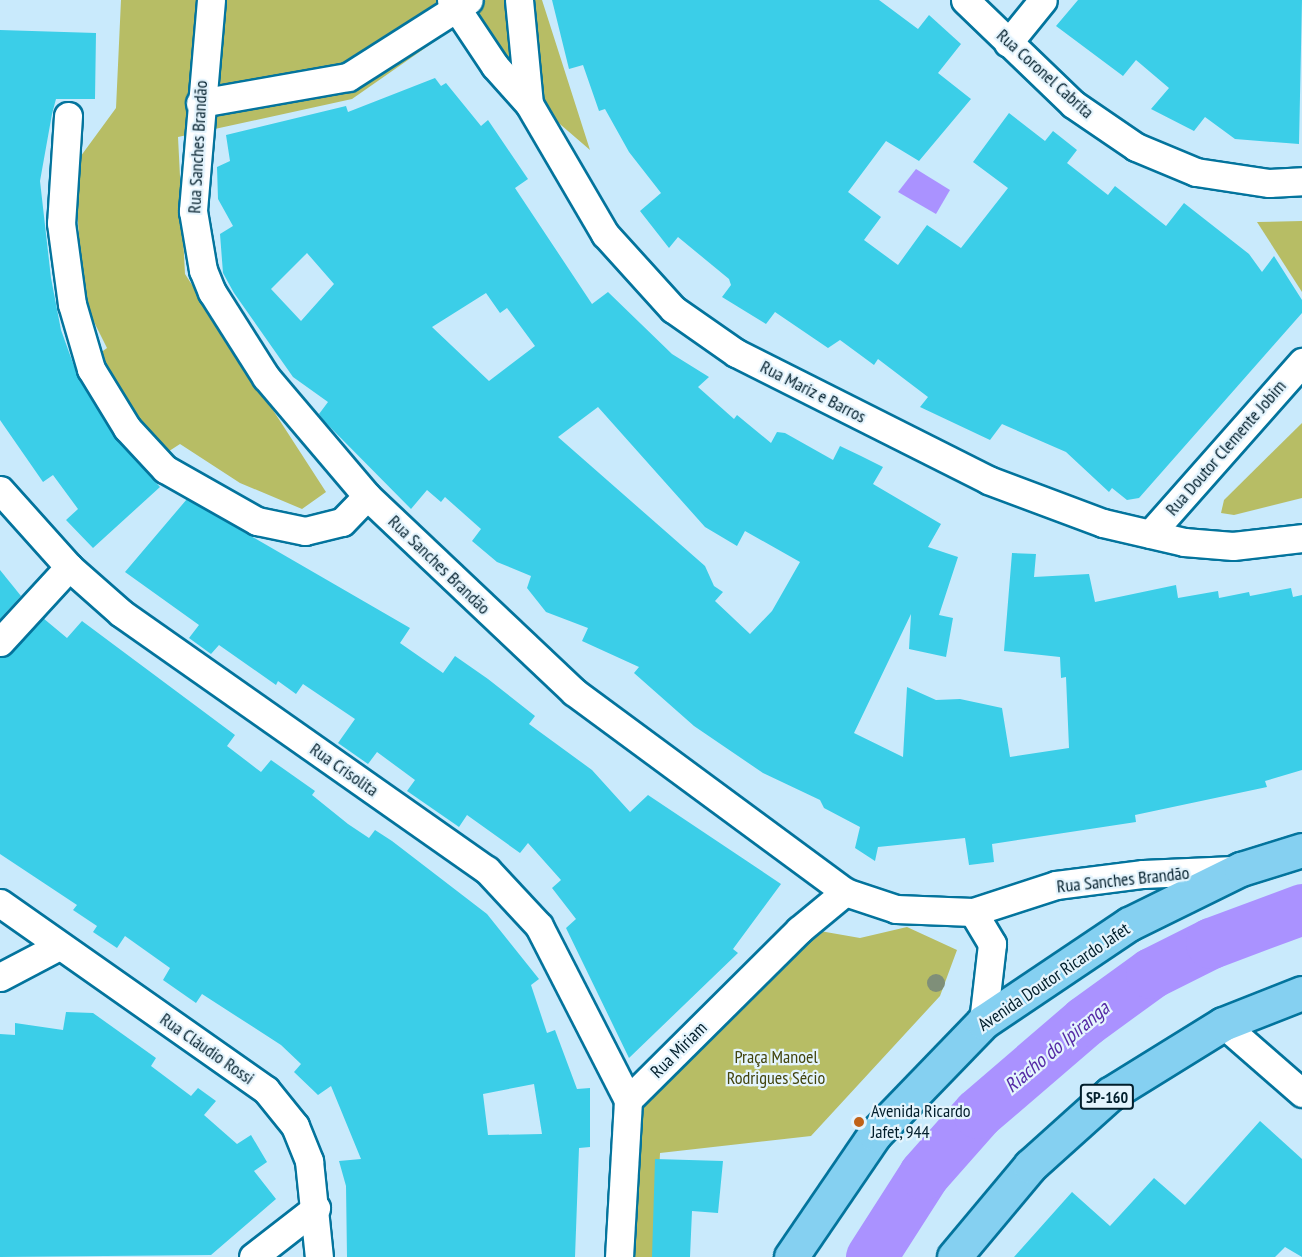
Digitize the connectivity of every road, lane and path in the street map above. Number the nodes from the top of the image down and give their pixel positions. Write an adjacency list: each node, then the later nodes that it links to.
1 (211, 0): 7 (street, Rua Sanches Brandão)
2 (519, 0): 8 (street, Rua Mariz e Barros)
3 (965, 0): 6 (street, Rua Coronel Cabrita)
4 (1043, 0): 6 (street)
5 (459, 3): 7 (street); 8 (street)
6 (1008, 43): 10 (street, Rua Coronel Cabrita)
7 (200, 104): 13 (street, Rua Sanches Brandão)
8 (529, 104): 14 (street, Rua Mariz e Barros)
9 (68, 116): 13 (street)
10 (1302, 181)
11 (1302, 362): 14 (street, Rua Doutor Clemente Jobim)
12 (0, 490): 16 (street, Rua Crisolita)
13 (368, 496): 20 (street, Rua Sanches Brandão)
14 (1150, 534): 15 (street, Rua Mariz e Barros)
15 (1302, 538)
16 (69, 567): 17 (street); 29 (street, Rua Crisolita)
17 (0, 642)
18 (1302, 850): 19 (main road, Avenida Doutor Ricardo Jafet)
19 (1241, 870): 22 (street, Rua Sanches Brandão); 26 (main road, Avenida Doutor Ricardo Jafet)
20 (845, 892): 22 (street, Rua Sanches Brandão); 29 (street, Rua Miriam)
21 (0, 903): 23 (street, Rua Cláudio Rossi)
22 (972, 912): 26 (street)
23 (59, 946): 24 (street); 30 (street, Rua Cláudio Rossi)
24 (0, 977)
25 (1302, 993): 27 (main road, SP-160)
26 (983, 1022): 34 (main road, Avenida Doutor Ricardo Jafet)
27 (1223, 1024): 28 (street); 35 (main road, SP-160)
28 (1302, 1093)
29 (628, 1100): 33 (street)
30 (316, 1208): 31 (street); 32 (street, Rua Cláudio Rossi)
31 (252, 1257)
32 (319, 1257)
33 (619, 1257)
34 (792, 1257)
35 (954, 1257)

